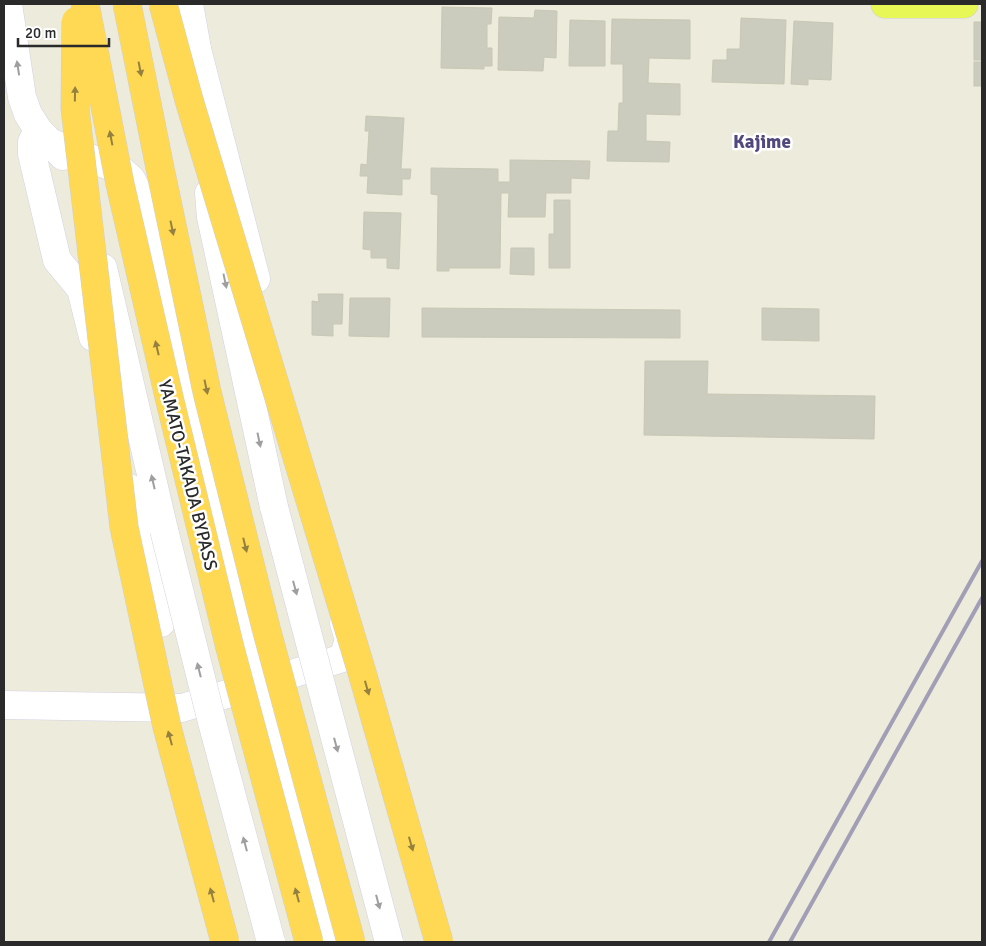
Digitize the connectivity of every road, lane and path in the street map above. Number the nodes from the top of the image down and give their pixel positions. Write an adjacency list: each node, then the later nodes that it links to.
1 (8, 4): 11 (street, one-way to 1)
2 (76, 4): 15 (highway, one-way to 2, bridge)
3 (85, 4): 17 (highway, YAMATO-TAKADA BYPASS, one-way to 3, bridge)
4 (127, 4): 19 (highway, one-way to 19, bridge)
5 (163, 4): 21 (highway, one-way to 21, bridge)
6 (189, 4): 10 (street)
7 (886, 4): 8 (main road)
8 (931, 4): 9 (main road)
9 (964, 4)
10 (197, 49): 13 (street); 20 (street, one-way to 20, bridge)
11 (45, 137): 12 (street); 13 (street); 16 (street, one-way to 11, bridge)
12 (161, 622)
13 (258, 685): 14 (street); 18 (street)
14 (4, 705)
15 (225, 942)
16 (271, 942)
17 (309, 942)
18 (328, 942)
19 (351, 942)
20 (389, 942)
21 (439, 942)

